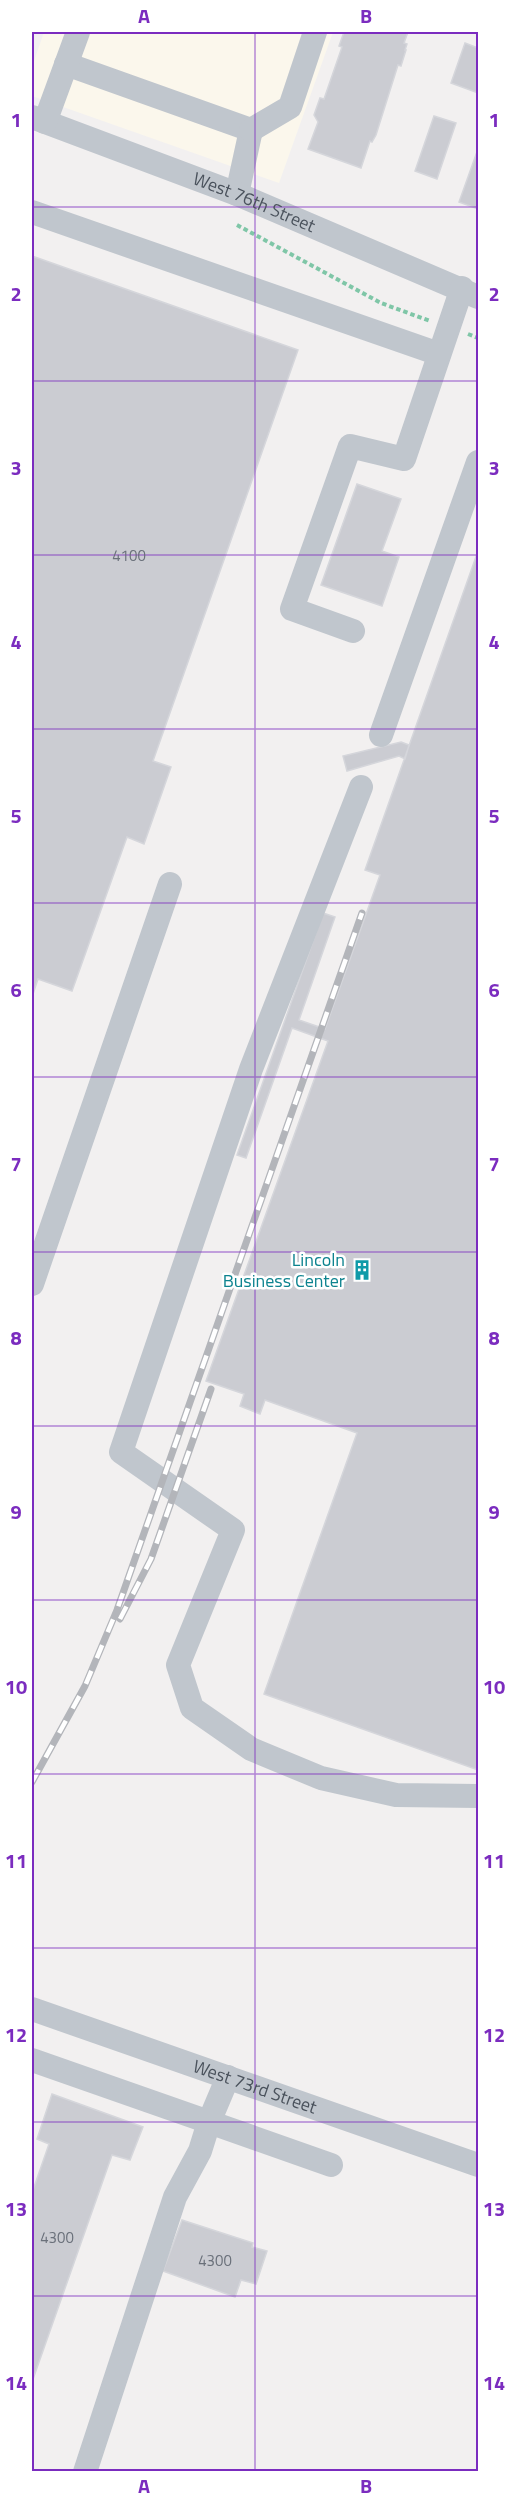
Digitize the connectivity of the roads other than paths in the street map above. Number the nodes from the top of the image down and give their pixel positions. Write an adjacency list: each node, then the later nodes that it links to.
1 (78, 32): 3 (street)
2 (315, 32): 5 (street)
3 (66, 64): 4 (street); 5 (street)
4 (38, 119): 6 (street, West 76th Street)
5 (251, 130): 6 (street)
6 (237, 194): 8 (street, West 76th Street)
7 (32, 212): 9 (street)
8 (474, 294): 9 (street)
9 (439, 354): 11 (street)
10 (478, 462): 12 (street)
11 (353, 632)
12 (381, 735)
13 (361, 788): 16 (street)
14 (170, 884): 15 (street)
15 (32, 1284)
16 (478, 1796)
17 (32, 2009): 19 (street, West 73rd Street)
18 (32, 2060): 20 (street)
19 (228, 2077): 20 (street); 22 (street, West 73rd Street)
20 (209, 2122): 21 (street); 23 (street)
21 (332, 2165)
22 (478, 2165)
23 (85, 2472)

